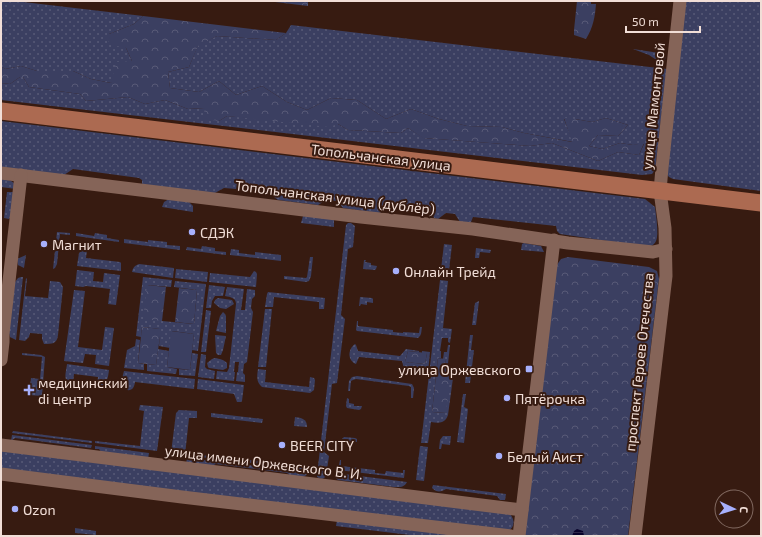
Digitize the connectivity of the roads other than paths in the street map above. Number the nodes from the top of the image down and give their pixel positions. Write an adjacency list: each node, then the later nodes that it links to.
1 (680, 1): 5 (street, улица Мамонтовой)
2 (1, 111): 5 (main road, Топольчанская улица)
3 (1, 172): 4 (street, Топольчанская улица (дублёр))
4 (21, 175): 7 (street, Топольчанская улица (дублёр)); 9 (street)
5 (660, 190): 6 (main road, Топольчанская улица); 8 (street, проспект Героев Отечества)
6 (761, 203)
7 (554, 240): 8 (street, Топольчанская улица (дублёр)); 12 (street)
8 (666, 249): 15 (street, проспект Героев Отечества)
9 (1, 360)
10 (1, 445): 12 (street, улица имени Оржевского В. И.)
11 (1, 474): 13 (street)
12 (522, 510): 14 (street)
13 (511, 536)
14 (519, 536)
15 (635, 536)

